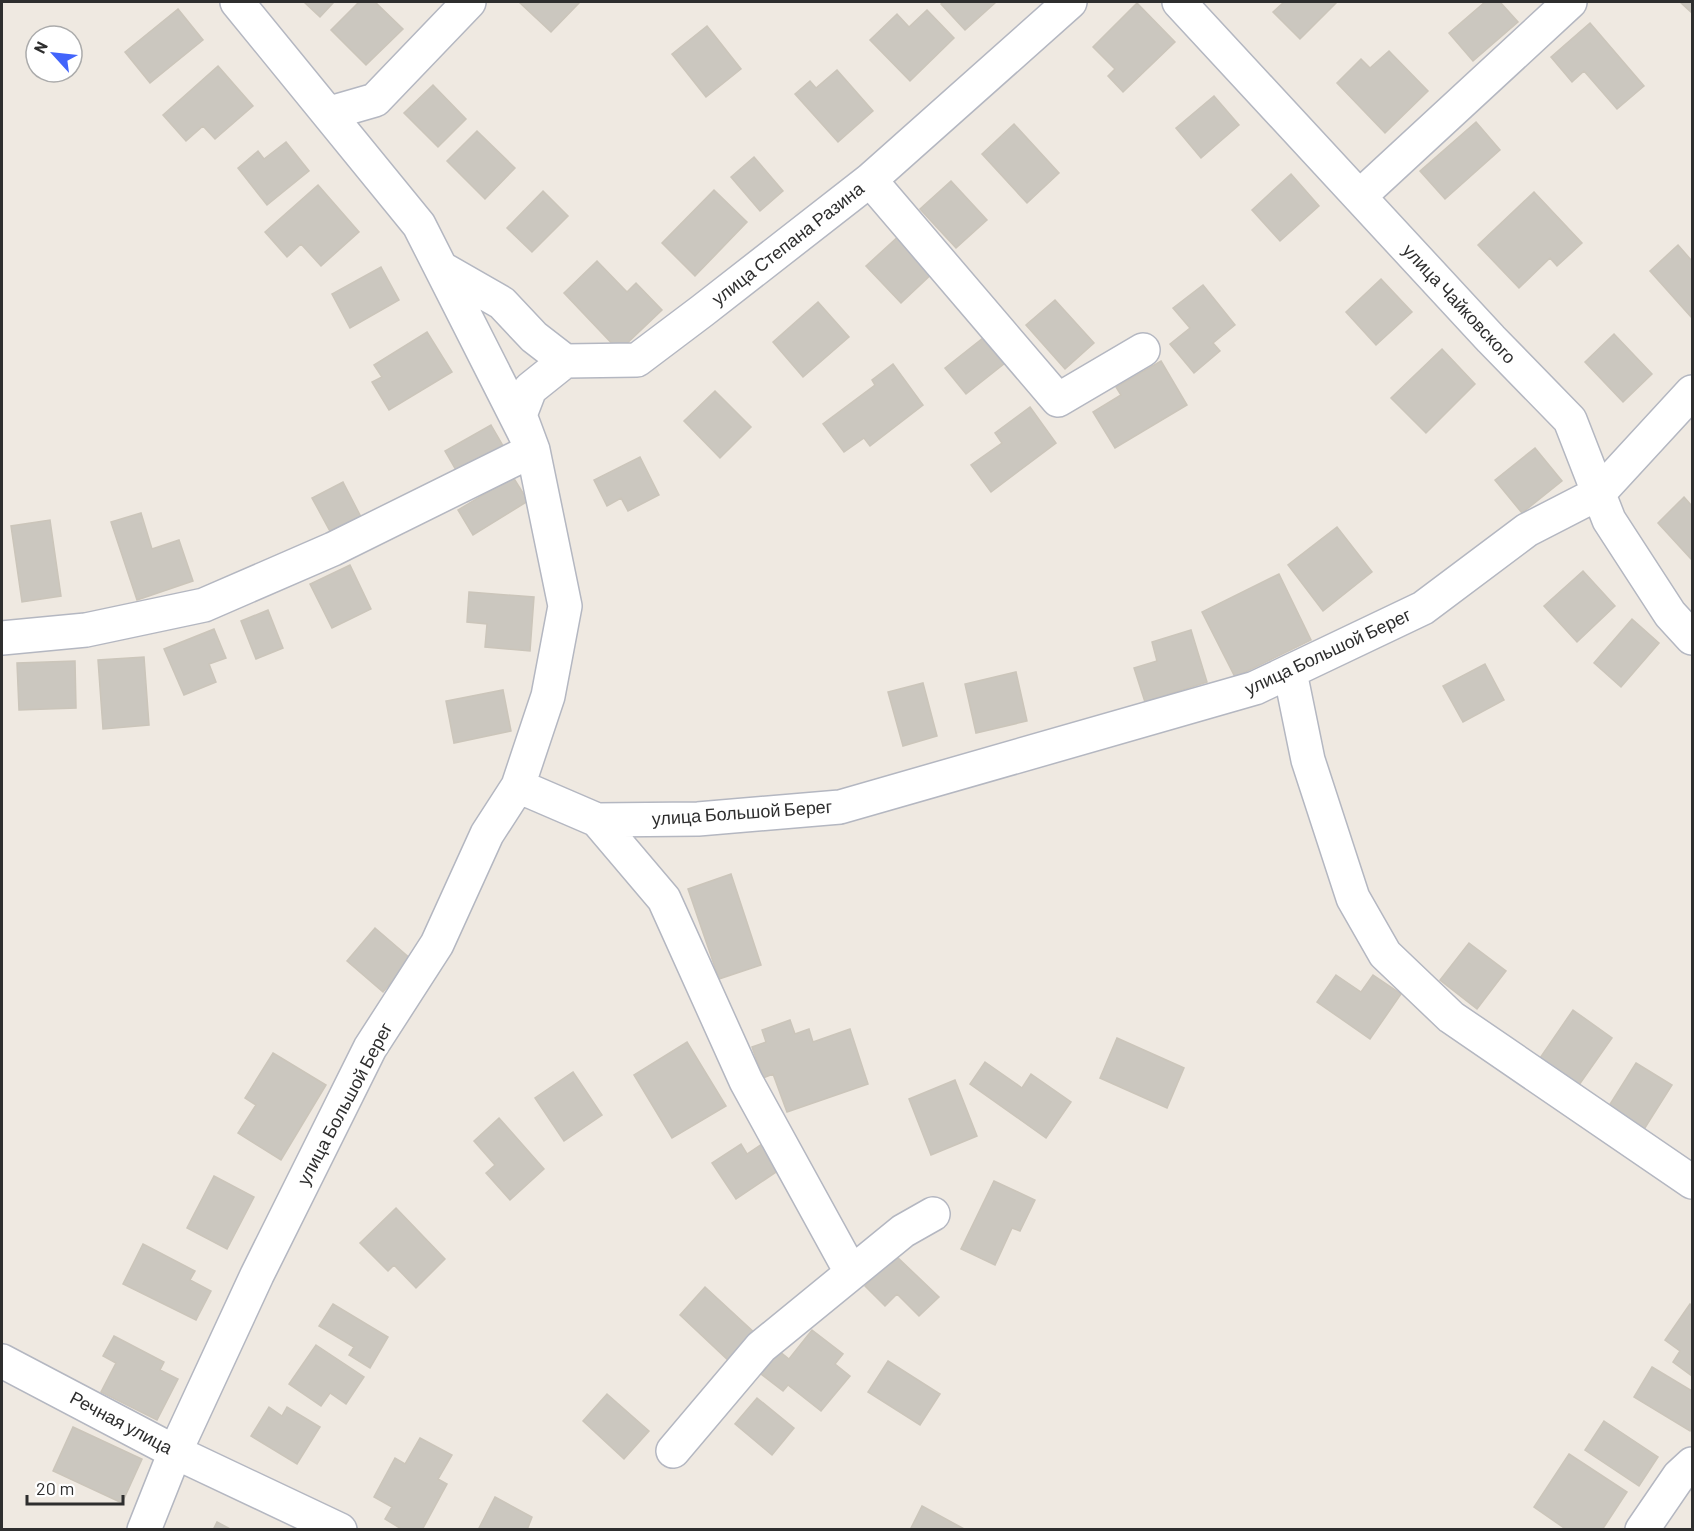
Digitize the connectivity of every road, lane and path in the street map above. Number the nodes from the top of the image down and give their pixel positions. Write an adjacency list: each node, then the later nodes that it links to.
1 (237, 2): 6 (street)
2 (469, 2): 6 (street)
3 (1070, 2): 7 (street, улица Степана Разина)
4 (1179, 2): 8 (street, улица Чайковского)
5 (1570, 2): 8 (street)
6 (330, 113): 9 (street)
7 (870, 180): 10 (street); 11 (street, улица Степана Разина)
8 (1360, 196): 14 (street, улица Чайковского)
9 (441, 268): 11 (street); 13 (street)
10 (1143, 350)
11 (565, 361): 13 (street)
12 (1692, 392): 14 (street, улица Большой Берег)
13 (533, 450): 15 (street); 18 (street)
14 (1599, 493): 16 (street, улица Чайковского); 17 (street, улица Большой Берег)
15 (2, 638)
16 (1692, 638)
17 (1290, 672): 19 (street, улица Большой Берег); 20 (street)
18 (518, 786): 19 (street, улица Большой Берег); 25 (street, улица Большой Берег)
19 (597, 820): 22 (street)
20 (1692, 1182)
21 (933, 1214): 22 (street)
22 (851, 1272): 24 (street)
23 (2, 1360): 25 (street, Речная улица)
24 (673, 1451)
25 (175, 1452): 27 (street, улица Большой Берег); 28 (street, Речная улица)
26 (1692, 1464): 29 (street)
27 (144, 1530)
28 (340, 1530)
29 (1642, 1530)

